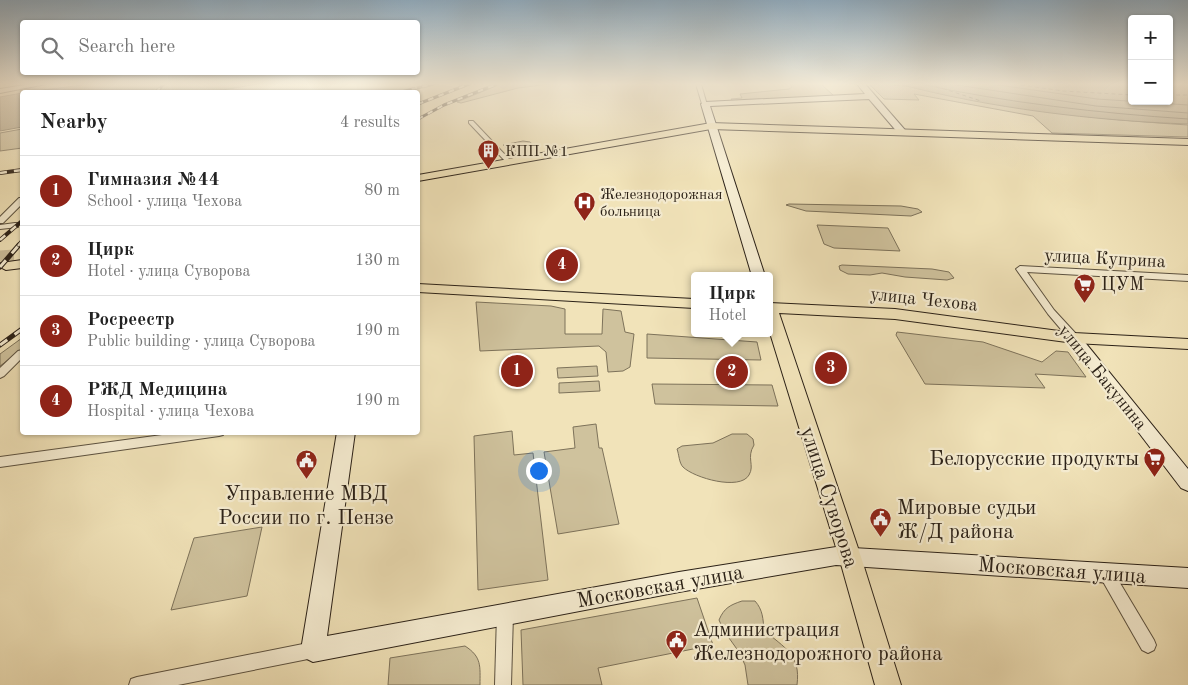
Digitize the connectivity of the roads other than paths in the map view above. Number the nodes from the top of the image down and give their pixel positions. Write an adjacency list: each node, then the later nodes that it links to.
1 (708, 116): 4 (main road)
2 (888, 116): 5 (main road)
3 (471, 122): 7 (street)
4 (711, 126): 5 (main road); 7 (main road); 14 (main road)
5 (902, 132): 6 (main road)
6 (1188, 142)
7 (508, 161): 8 (main road)
8 (420, 178)
9 (20, 202): 10 (street)
10 (0, 220)
11 (15, 226): 12 (street)
12 (0, 227)
13 (1020, 269): 15 (street, улица Куприна); 20 (street, улица Бакунина)
14 (758, 272)
15 (1188, 278)
16 (420, 288): 17 (main road)
17 (691, 304)
18 (773, 309): 20 (main road, улица Чехова)
19 (773, 318): 28 (main road, улица Суворова)
20 (1074, 338): 21 (main road, улица Чехова); 27 (main road, улица Бакунина)
21 (1188, 344)
22 (20, 354): 23 (street)
23 (0, 374)
24 (196, 435): 26 (street)
25 (346, 435): 33 (main road)
26 (0, 462)
27 (1188, 483)
28 (850, 557): 29 (main road, Московская улица); 31 (main road, Московская улица); 36 (main road, улица Суворова)
29 (1106, 573): 30 (main road, Московская улица); 32 (street)
30 (1188, 578)
31 (505, 614): 33 (main road, Московская улица); 35 (street)
32 (1148, 646)
33 (313, 650): 34 (street, Московская улица)
34 (137, 685)
35 (503, 685)
36 (888, 685)

